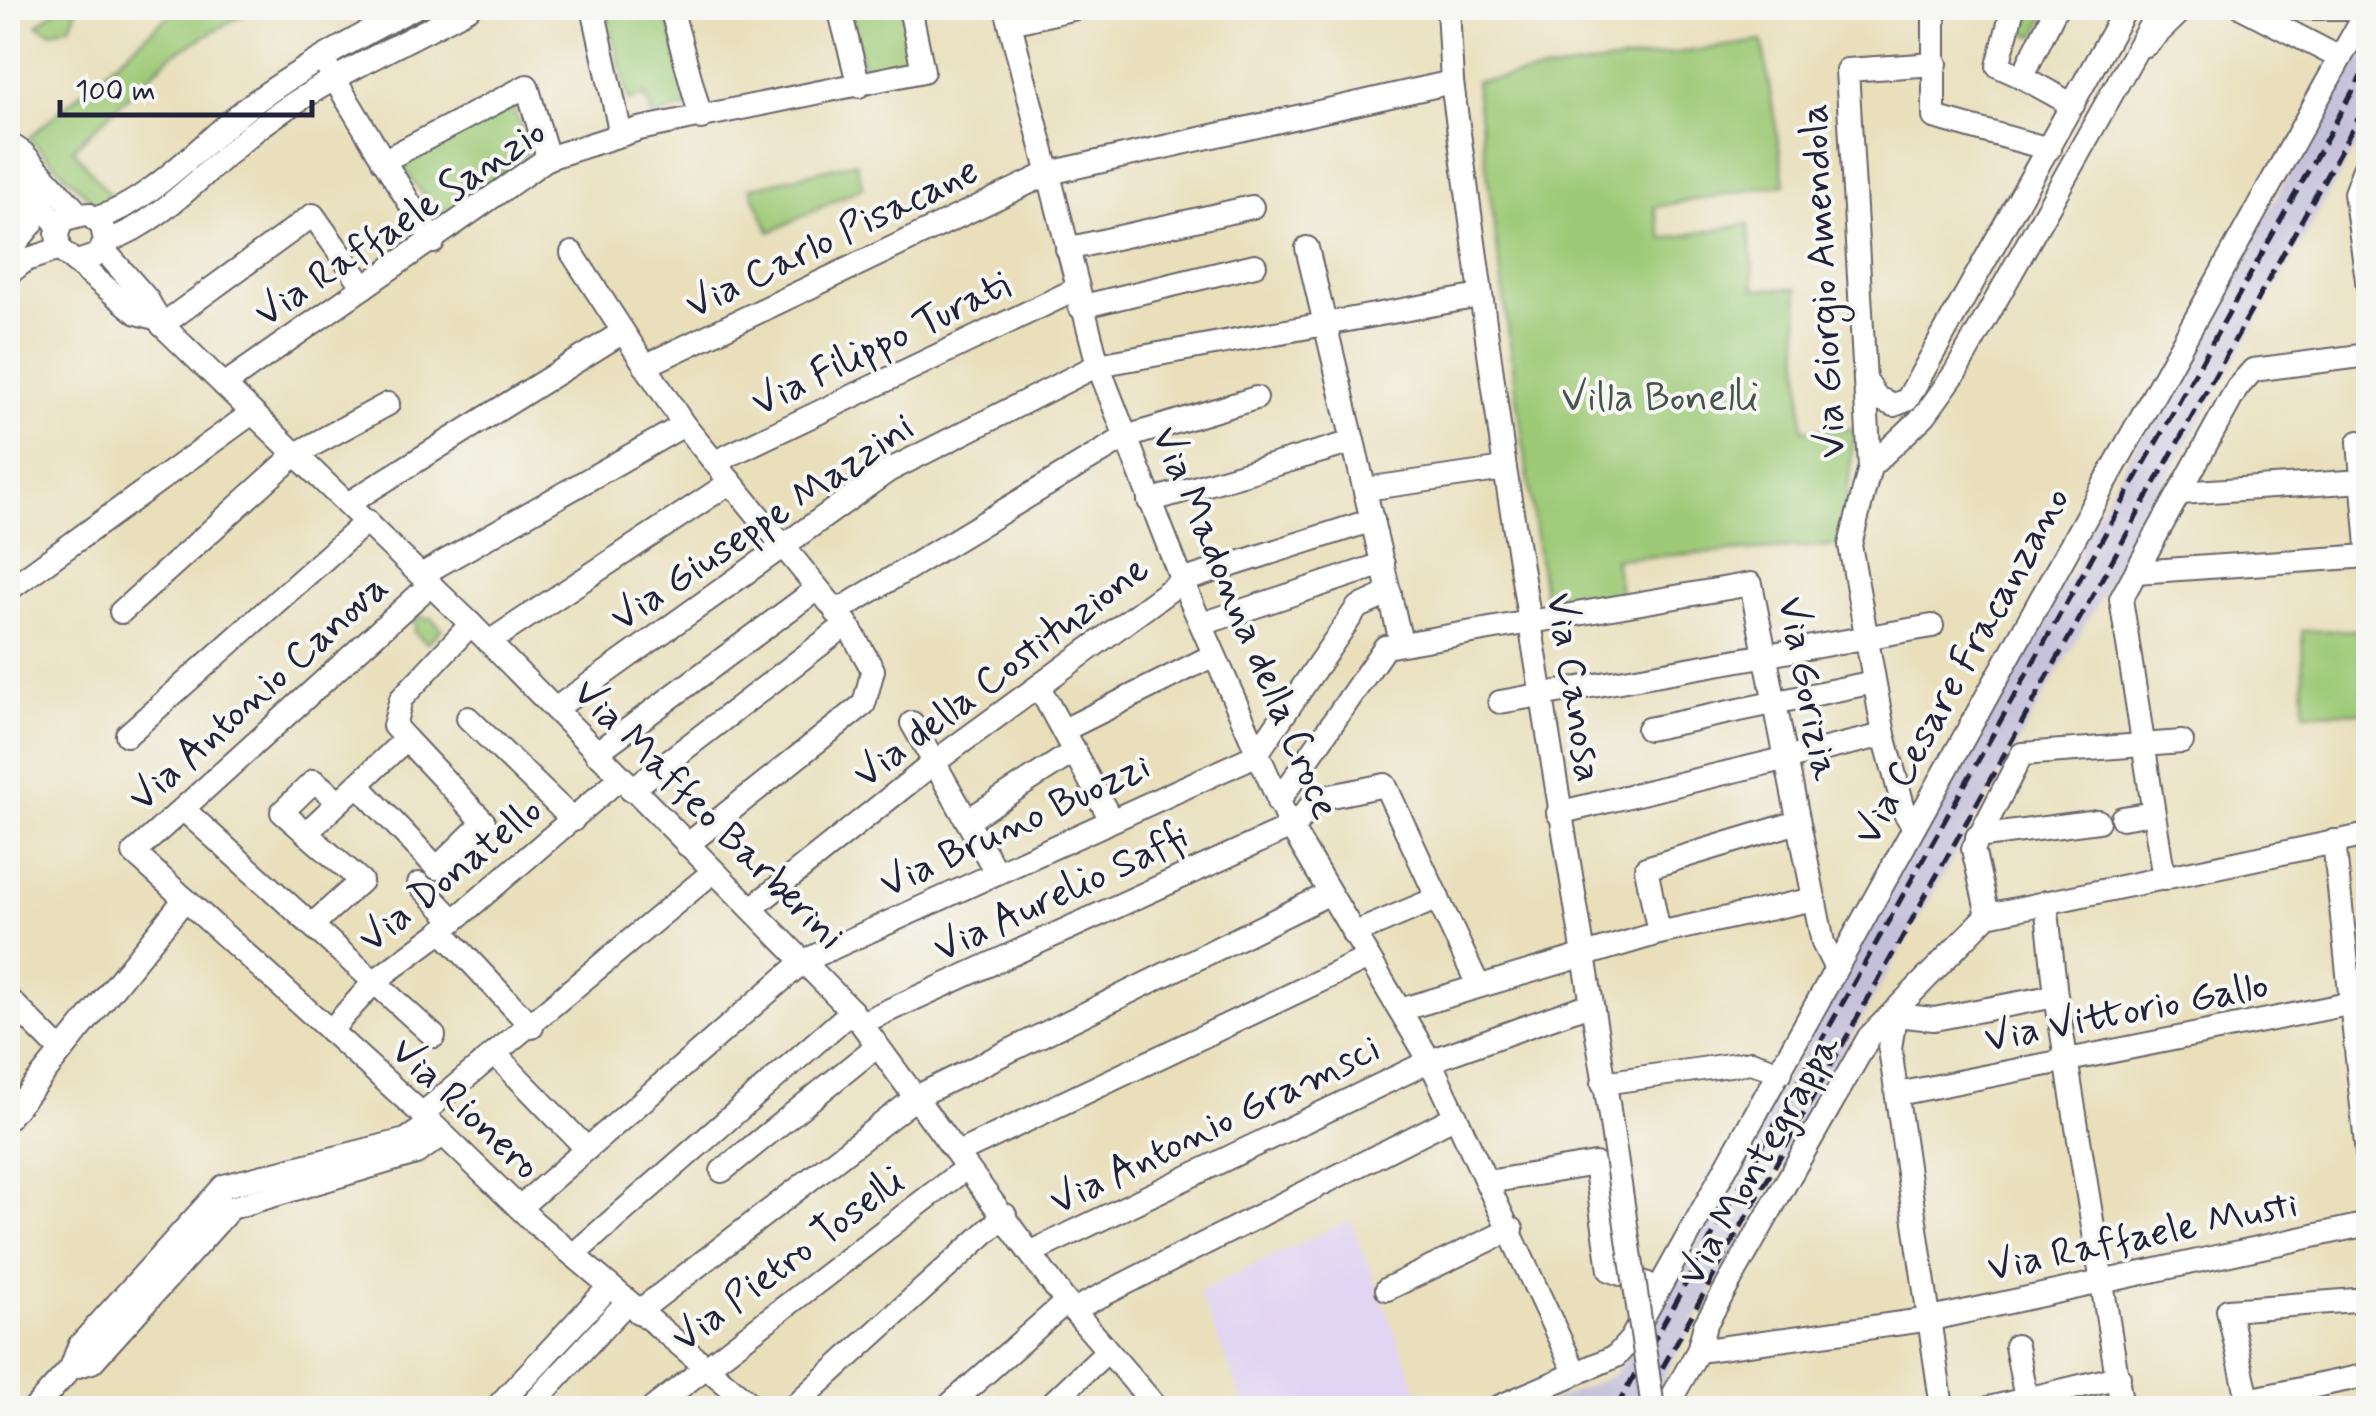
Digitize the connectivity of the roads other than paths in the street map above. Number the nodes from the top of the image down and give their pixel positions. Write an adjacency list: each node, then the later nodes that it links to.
1 (414, 8): 21 (street)
2 (469, 8): 25 (street)
3 (593, 8): 30 (street)
4 (671, 8): 29 (street)
5 (839, 8): 27 (street)
6 (910, 8): 27 (street, Via Raffaele Sanzio)
7 (1076, 8): 19 (street)
8 (1448, 8): 26 (street, Via Canosa)
9 (1934, 8): 23 (street)
10 (2013, 8): 24 (street)
11 (2056, 8): 24 (street)
12 (2126, 8): 28 (street)
13 (2160, 8): 20 (street)
14 (2184, 8): 20 (street)
15 (2244, 8): 22 (street)
16 (2294, 8): 17 (street)
17 (2346, 8)
18 (2368, 8): 22 (street, Via Cesare Fracanzano)
19 (1008, 15): 36 (street, Via Madonna della Croce)
20 (2134, 52): 69 (street)
21 (321, 57): 25 (street); 39 (street)
22 (2340, 58): 130 (street, Via Cesare Fracanzano)
23 (1936, 64): 32 (street); 58 (street, Via Giorgio Amendola)
24 (2022, 76): 28 (street)
25 (334, 79): 35 (street); 42 (street)
26 (1452, 82): 36 (street, Via Carlo Pisacane); 50 (street, Via Canosa)
27 (858, 86): 29 (street, Via Raffaele Sanzio)
28 (2073, 105): 32 (street)
29 (701, 118): 30 (street, Via Raffaele Sanzio)
30 (622, 135): 33 (street, Via Raffaele Sanzio)
31 (8, 146): 37 (street, Via Maffeo Barberini); 39 (street, Via Maffeo Barberini)
32 (2048, 149): 58 (street)
33 (548, 158): 35 (street); 40 (street, Via Raffaele Sanzio)
34 (2368, 158): 49 (street)
35 (382, 162): 40 (street)
36 (1048, 173): 43 (street, Via Madonna della Croce); 57 (street, Via Carlo Pisacane)
37 (32, 190): 39 (street, Via Maffeo Barberini); 41 (street)
38 (1252, 207): 43 (street)
39 (71, 234): 41 (street); 42 (street); 42 (street); 47 (street); 52 (street, Via Maffeo Barberini)
40 (432, 242): 48 (street, Via Raffaele Sanzio)
41 (12, 246)
42 (104, 246): 52 (street, Via Maffeo Barberini)
43 (1067, 248): 51 (street, Via Madonna della Croce)
44 (1307, 248): 53 (street)
45 (572, 253): 54 (street)
46 (1255, 265): 51 (street, Via Filippo Turati)
47 (8, 274)
48 (364, 287): 52 (street); 59 (street, Via Raffaele Sanzio)
49 (2368, 287)
50 (1480, 296): 53 (street, Via Giuseppe Mazzini); 70 (street, Via Canosa)
51 (1078, 298): 56 (street, Via Madonna della Croce); 68 (street, Via Filippo Turati)
52 (158, 322): 59 (street, Via Maffeo Barberini)
53 (1322, 322): 56 (street, Via Giuseppe Mazzini); 65 (street)
54 (623, 332): 57 (street); 76 (street)
55 (2368, 355): 74 (street)
56 (1098, 365): 64 (street, Via Madonna della Croce); 79 (street, Via Giuseppe Mazzini)
57 (645, 366): 63 (street)
58 (1865, 378): 69 (street, Via Giorgio Amendola)
59 (224, 384): 62 (street, Via Maffeo Barberini)
60 (1256, 398): 64 (street, Via Donatello)
61 (388, 404): 67 (street)
62 (252, 412): 67 (street, Via Maffeo Barberini); 87 (street)
63 (684, 425): 68 (street); 84 (street, Via Antonio Canova)
64 (1126, 437): 75 (street, Via Madonna della Croce); 90 (street, Via Donatello)
65 (1353, 442): 73 (street); 75 (street)
66 (2359, 442): 71 (street)
67 (296, 454): 76 (street, Via Maffeo Barberini); 89 (street)
68 (715, 462): 72 (street)
69 (1870, 467): 95 (street, Via Giorgio Amendola)
70 (1505, 470): 73 (street); 91 (street, Via Canosa)
71 (2363, 480): 74 (street); 80 (street)
72 (730, 482): 79 (street); 96 (street)
73 (1365, 489): 78 (street)
74 (2180, 493): 83 (street)
75 (1149, 501): 85 (street, Via Madonna della Croce)
76 (349, 503): 77 (street, Via Maffeo Barberini)
77 (366, 520): 84 (street, Via Maffeo Barberini); 109 (street)
78 (1373, 520): 82 (street); 85 (street, Via della Costituzione)
79 (783, 546): 86 (street); 105 (street, Via Giuseppe Mazzini)
80 (2368, 546)
81 (2368, 556): 83 (street)
82 (1383, 564): 88 (street); 93 (street)
83 (2136, 572): 114 (street)
84 (426, 580): 92 (street, Via Maffeo Barberini); 122 (street, Via Antonio Canova)
85 (1182, 581): 93 (street, Via Madonna della Croce); 101 (street, Via della Costituzione)
86 (817, 589): 90 (street); 115 (street)
87 (8, 590)
88 (1390, 593): 97 (street); 116 (street)
89 (121, 612)
90 (842, 618): 120 (street, Via Donatello); 135 (street)
91 (1528, 620): 97 (street); 98 (street, Via Gorizia); 102 (street, Via Canosa)
92 (471, 624): 96 (street, Via Maffeo Barberini); 111 (street)
93 (1202, 624): 99 (street, Via Madonna della Croce)
94 (1932, 626): 95 (street)
95 (1864, 637): 98 (street); 100 (street, Via Giorgio Amendola)
96 (489, 642): 105 (street, Via Maffeo Barberini)
97 (1402, 642): 126 (street)
98 (1764, 654): 102 (street); 103 (street, Via Gorizia)
99 (1214, 656): 112 (street); 116 (street, Via Madonna della Croce)
100 (1874, 682): 103 (street); 110 (street, Via Giorgio Amendola)
101 (1039, 686): 112 (street); 118 (street, Via della Costituzione)
102 (1538, 696): 104 (street); 123 (street, Via Canosa)
103 (1775, 701): 108 (street); 117 (street, Via Gorizia)
104 (1500, 702)
105 (555, 708): 115 (street, Via Maffeo Barberini)
106 (468, 718): 127 (street)
107 (912, 723): 118 (street)
108 (1648, 729)
109 (127, 735)
110 (1884, 736): 117 (street); 130 (street, Via Giorgio Amendola)
111 (406, 739): 119 (street); 119 (street)
112 (1069, 740): 125 (street); 128 (street)
113 (2182, 742): 114 (street)
114 (2141, 744): 124 (street); 133 (street)
115 (596, 753): 120 (street, Via Maffeo Barberini)
116 (1256, 755): 125 (street, Via Bruno Buozzi); 126 (street, Via Madonna della Croce)
117 (1786, 759): 123 (street); 129 (street, Via Gorizia)
118 (936, 761): 128 (street); 146 (street, Via della Costituzione)
119 (358, 784): 121 (street)
120 (625, 784): 127 (street, Via Donatello); 135 (street, Via Maffeo Barberini)
121 (339, 801): 131 (street); 131 (street)
122 (183, 808): 136 (street, Via Antonio Canova); 148 (street)
123 (1558, 813): 152 (street, Via Canosa)
124 (2153, 813): 133 (street); 139 (street)
125 (1110, 818): 138 (street, Via Bruno Buozzi)
126 (1286, 818): 141 (street, Via Madonna della Croce); 142 (street, Via Aurelio Saffi); 164 (street, Via Aurelio Saffi)
127 (573, 820): 149 (street, Via Donatello)
128 (968, 820): 138 (street)
129 (1798, 822): 144 (street, Via Gorizia); 150 (street)
130 (1914, 827): 155 (street, Via Cesare Fracanzano)
131 (306, 834): 148 (street)
132 (2368, 835): 134 (street)
133 (1977, 837): 147 (street)
134 (2334, 841): 139 (street); 160 (street)
135 (687, 844): 137 (street, Via Maffeo Barberini)
136 (134, 853): 143 (street, Via Rionero)
137 (714, 871): 146 (street, Via Maffeo Barberini); 165 (street)
138 (996, 872): 154 (street, Via Bruno Buozzi)
139 (2164, 879): 145 (street)
140 (419, 884): 149 (street)
141 (1328, 894): 151 (street, Via Madonna della Croce); 176 (street)
142 (1438, 898): 151 (street); 157 (street)
143 (185, 899): 166 (street, Via Rionero); 169 (street)
144 (1814, 899): 150 (street); 155 (street, Via Gorizia)
145 (2046, 902): 147 (street); 158 (street)
146 (753, 907): 154 (street, Via Maffeo Barberini)
147 (1988, 915): 163 (street, Via Montegrappa)
148 (312, 926): 156 (street)
149 (448, 926): 156 (street, Via Donatello); 165 (street)
150 (1659, 933): 152 (street)
151 (1353, 934): 153 (street, Via Madonna della Croce)
152 (1583, 954): 157 (street); 161 (street, Via Canosa)
153 (1368, 958): 162 (street, Via Madonna della Croce); 181 (street, Via Pietro Toselli)
154 (804, 961): 164 (street, Via Maffeo Barberini); 180 (street, Via Bruno Buozzi)
155 (1835, 968): 173 (street, Via Cesare Fracanzano)
156 (376, 980): 166 (street, Via Donatello); 167 (street)
157 (1478, 985): 162 (street)
158 (2056, 996): 163 (street); 171 (street)
159 (8, 998): 169 (street)
160 (2360, 1002): 171 (street, Via Vittorio Gallo); 182 (street)
161 (1590, 1004): 172 (street, Via Antonio Gramsci); 174 (street, Via Canosa)
162 (1400, 1010): 172 (street, Via Madonna della Croce)
163 (1895, 1015): 175 (street); 200 (street, Via Montegrappa)
164 (856, 1017): 168 (street, Via Maffeo Barberini); 190 (street, Via Aurelio Saffi)
165 (532, 1027): 170 (street)
166 (330, 1030): 179 (street, Via Rionero)
167 (434, 1036)
168 (877, 1046): 176 (street, Via Maffeo Barberini); 183 (street)
169 (60, 1050): 178 (street)
170 (496, 1055): 179 (street); 180 (street)
171 (2066, 1060): 175 (street, Via Vittorio Gallo); 191 (street)
172 (1430, 1061): 177 (street, Via Madonna della Croce); 189 (street, Via Antonio Gramsci)
173 (1781, 1072): 174 (street); 193 (street, Via Cesare Fracanzano)
174 (1606, 1093): 217 (street, Via Canosa, bridge)
175 (1898, 1094): 197 (street)
176 (918, 1096): 181 (street, Via Maffeo Barberini); 195 (street)
177 (1456, 1116): 184 (street, Via Madonna della Croce); 196 (street)
178 (8, 1118)
179 (432, 1124): 185 (street, Via Rionero); 207 (street)
180 (587, 1148): 185 (street, Via Bruno Buozzi)
181 (962, 1161): 186 (street, Via Maffeo Barberini); 201 (street, Via Pietro Toselli)
182 (2368, 1163)
183 (722, 1171)
184 (1488, 1182): 188 (street, Via Madonna della Croce); 193 (street)
185 (520, 1207): 190 (street, Via Rionero)
186 (1005, 1216): 189 (street, Via Maffeo Barberini); 212 (street)
187 (2368, 1224): 191 (street, Via Raffaele Musti)
188 (1512, 1229): 192 (street); 202 (street, Via Madonna della Croce)
189 (1030, 1253): 196 (street, Via Maffeo Barberini)
190 (572, 1254): 195 (street, Via Rionero)
191 (2100, 1280): 197 (street, Via Raffaele Musti); 204 (street)
192 (1387, 1289)
193 (1660, 1289): 202 (street, Via Cesare Fracanzano)
194 (2368, 1300): 206 (street)
195 (624, 1301): 201 (street, Via Rionero); 208 (street); 209 (street)
196 (1069, 1306): 199 (street, Via Maffeo Barberini); 213 (street)
197 (1931, 1318): 200 (street, Via Raffaele Musti); 219 (street)
198 (2016, 1346): 205 (street)
199 (1107, 1351): 214 (street); 215 (street, Via Maffeo Barberini)
200 (1698, 1351): 218 (street, Via Montegrappa)
201 (708, 1366): 210 (street, Via Pietro Toselli); 211 (street, Via Rionero)
202 (1575, 1372): 216 (street)
203 (2368, 1376): 206 (street)
204 (2118, 1377): 205 (street); 221 (street)
205 (2026, 1400): 220 (street)
206 (2249, 1404)
207 (35, 1408)
208 (496, 1408)
209 (529, 1408)
210 (654, 1408)
211 (754, 1408)
212 (792, 1408)
213 (946, 1408)
214 (1047, 1408)
215 (1154, 1408)
216 (1496, 1408)
217 (1653, 1408)
218 (1666, 1408)
219 (1942, 1408)
220 (1989, 1408)
221 (2122, 1408)

